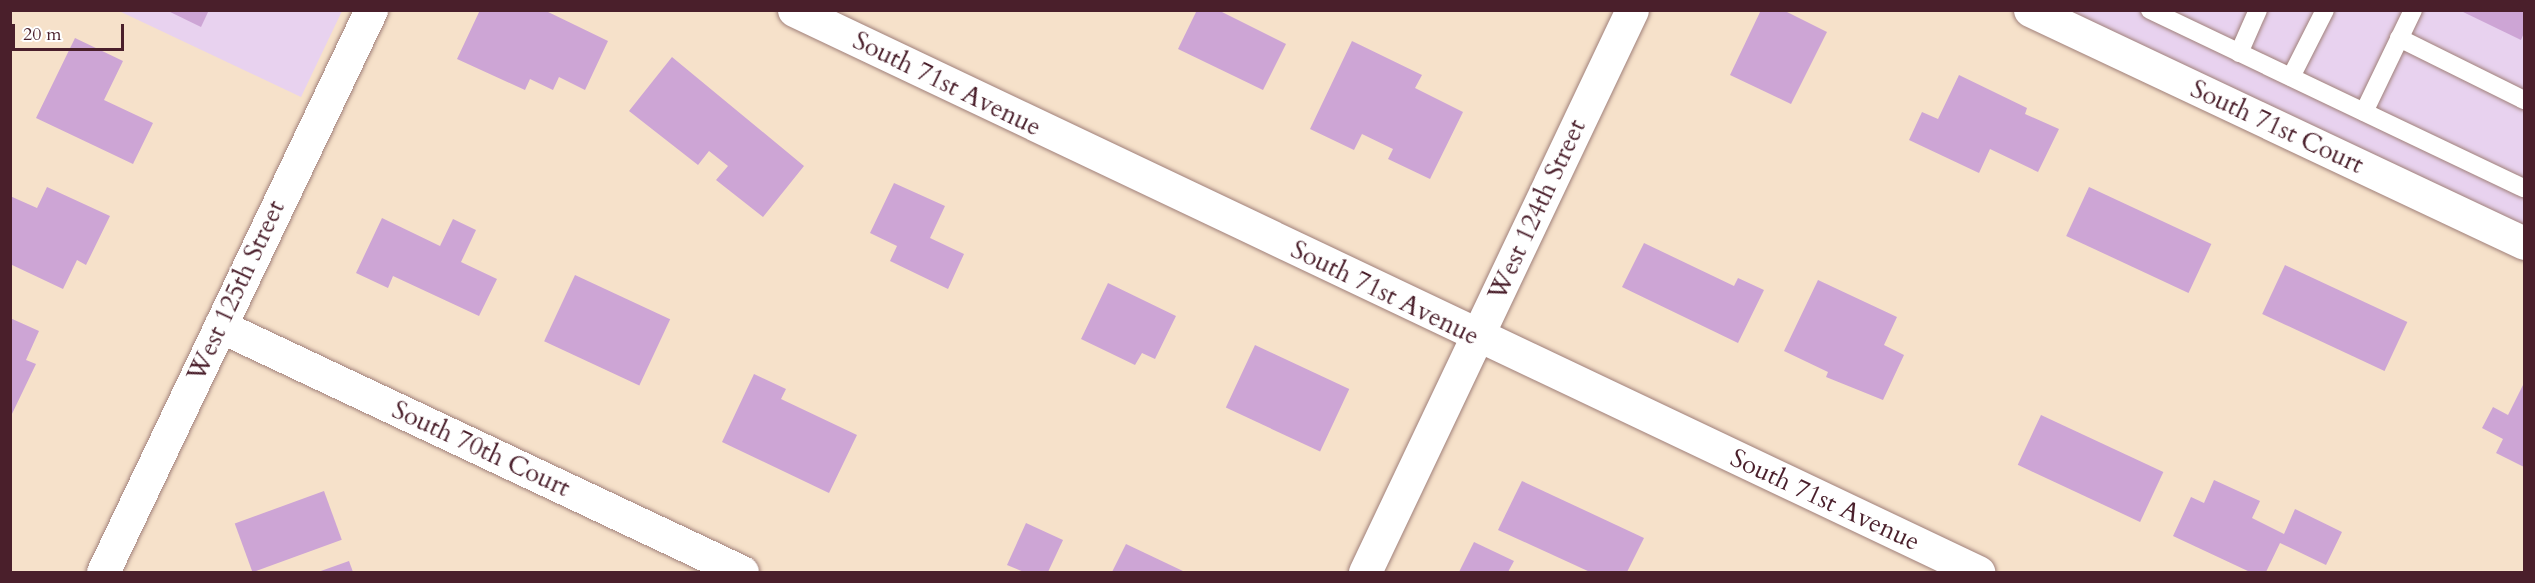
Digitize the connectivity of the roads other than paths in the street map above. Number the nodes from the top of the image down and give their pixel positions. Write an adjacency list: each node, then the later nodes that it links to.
1 (370, 10): 16 (street, West 125th Street)
2 (794, 10): 17 (street, South 71st Avenue)
3 (1632, 10): 17 (street, West 124th Street)
4 (2030, 10): 15 (street, South 71st Court)
5 (2150, 10): 10 (lane, South 71st Court)
6 (2258, 10): 10 (lane)
7 (2325, 10): 11 (lane)
8 (2413, 10): 9 (lane)
9 (2399, 38): 12 (lane); 13 (lane)
10 (2239, 53): 11 (lane, South 71st Court)
11 (2291, 77): 13 (lane, South 71st Court)
12 (2524, 100)
13 (2364, 112): 14 (lane, South 71st Court)
14 (2524, 188)
15 (2524, 243)
16 (220, 326): 18 (street, West 125th Street); 19 (street, South 70th Court)
17 (1477, 337): 20 (street, West 124th Street); 21 (street, South 71st Avenue)
18 (103, 573)
19 (742, 573)
20 (1365, 573)
21 (1978, 573)

